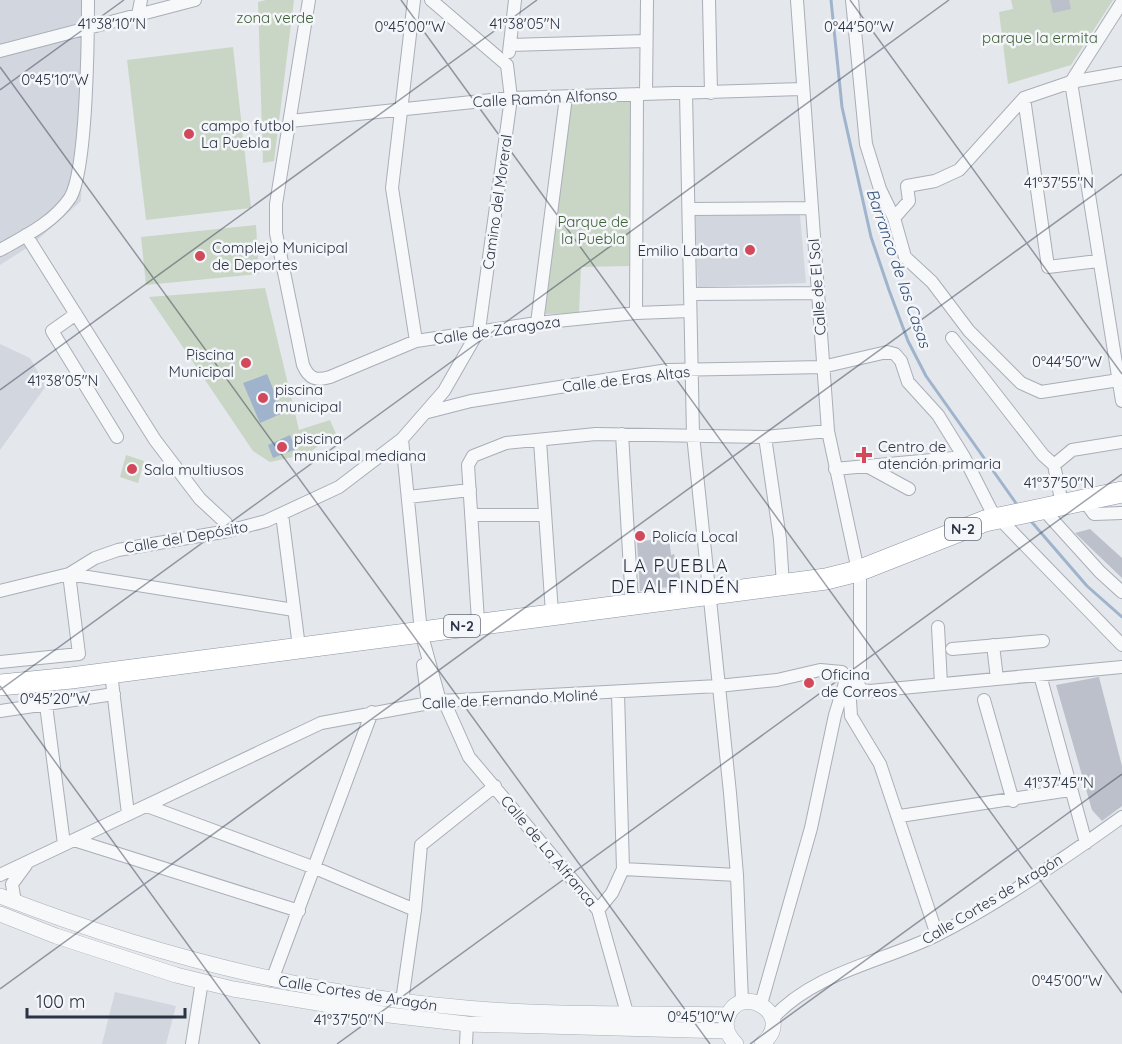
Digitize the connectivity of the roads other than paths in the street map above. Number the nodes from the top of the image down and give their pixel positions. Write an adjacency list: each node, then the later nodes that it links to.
1 (88, 0): 14 (street)
2 (141, 0): 13 (street)
3 (195, 0): 13 (street)
4 (309, 0): 29 (street)
5 (414, 0): 28 (street)
6 (431, 0): 18 (street)
7 (515, 0): 16 (street, Camino del Moreral)
8 (647, 0): 15 (street)
9 (709, 0): 23 (street)
10 (797, 0): 21 (street, Calle de El Sol)
11 (852, 0): 32 (street)
12 (1122, 2): 20 (street)
13 (138, 15): 14 (street)
14 (88, 29): 17 (street); 33 (street)
15 (645, 41): 16 (street); 24 (street)
16 (510, 45): 18 (street, Camino del Moreral)
17 (0, 51)
18 (507, 65): 26 (street, Camino del Moreral)
19 (1122, 73): 20 (street)
20 (1071, 82): 27 (street); 35 (street)
21 (801, 89): 23 (street, Calle Ramón Alfonso); 30 (street, Calle de El Sol)
22 (686, 93): 23 (street, Calle Ramón Alfonso); 24 (street, Calle Ramón Alfonso); 31 (street)
23 (711, 93)
24 (642, 94): 25 (street, Calle Ramón Alfonso); 39 (street)
25 (566, 97): 26 (street, Calle Ramón Alfonso); 41 (street)
26 (512, 98): 28 (street, Calle Ramón Alfonso); 42 (street, Camino del Moreral)
27 (1024, 98): 32 (street); 35 (street)
28 (400, 108): 29 (street, Calle Ramón Alfonso); 44 (street)
29 (290, 122): 44 (street, Calle de Zaragoza)
30 (812, 208): 31 (street); 36 (street, Calle de El Sol)
31 (689, 209): 37 (street)
32 (894, 218): 47 (street)
33 (26, 235): 34 (street); 40 (street)
34 (0, 250)
35 (1098, 261): 47 (street)
36 (817, 293): 37 (street); 45 (street, Calle de El Sol)
37 (690, 294): 38 (street)
38 (690, 311): 39 (street, Calle de Zaragoza); 46 (street)
39 (636, 313): 41 (street, Calle de Zaragoza)
40 (76, 314): 55 (street); 75 (street)
41 (537, 323): 42 (street, Calle de Zaragoza)
42 (479, 330): 44 (street, Calle de Zaragoza); 48 (street, Calle del Depósito)
43 (952, 338): 62 (street)
44 (416, 341)
45 (822, 367): 46 (street, Calle de Eras Altas); 52 (street, Calle de El Sol); 60 (street, Calle de Eras Altas)
46 (692, 370): 50 (street, Calle de Eras Altas); 54 (street)
47 (1119, 380): 49 (street)
48 (444, 391): 50 (street); 51 (street, Calle del Depósito)
49 (1122, 401)
50 (459, 405): 51 (street, Calle de Eras Altas)
51 (428, 411): 57 (street, Calle del Depósito)
52 (828, 431): 56 (street); 63 (street, Calle de El Sol)
53 (622, 434): 54 (street); 58 (street); 84 (street)
54 (693, 435): 56 (street); 83 (street)
55 (117, 436)
56 (765, 437): 80 (street)
57 (402, 439): 67 (street, Calle de La Alfranca); 71 (street, Calle del Depósito)
58 (540, 441): 65 (street); 73 (street)
59 (1122, 442): 62 (street)
60 (964, 457): 61 (street); 74 (street)
61 (866, 465): 63 (street); 64 (street)
62 (1054, 465): 69 (street)
63 (835, 469): 77 (street, Calle de El Sol)
64 (909, 489)
65 (470, 490): 67 (street); 72 (street)
66 (1122, 492): 68 (highway, N-2)
67 (408, 497): 89 (street, Calle de La Alfranca)
68 (1083, 500): 69 (highway, N-2); 70 (street)
69 (1045, 507): 74 (highway, N-2); 82 (street)
70 (1122, 513)
71 (282, 514): 75 (street, Calle del Depósito); 85 (street)
72 (471, 515): 73 (street); 87 (street)
73 (544, 515): 86 (street)
74 (1003, 516): 77 (highway, N-2); 92 (street)
75 (228, 531): 76 (street, Calle del Depósito)
76 (95, 558): 78 (street, Calle del Depósito); 79 (street)
77 (858, 571): 80 (highway, N-2); 98 (street, Calle de El Sol)
78 (69, 574): 79 (street); 81 (street, Calle del Depósito); 95 (street)
79 (101, 581): 85 (street)
80 (783, 585): 83 (highway, N-2)
81 (0, 591)
82 (1122, 592)
83 (710, 595): 84 (highway, N-2); 106 (street)
84 (632, 603): 86 (highway, N-2)
85 (294, 610): 93 (street)
86 (552, 613): 87 (highway, N-2)
87 (474, 624): 89 (highway, N-2)
88 (938, 627): 104 (street)
89 (422, 640): 93 (highway, N-2); 110 (street, Calle de La Alfranca)
90 (1043, 641): 91 (street)
91 (993, 645): 94 (street); 102 (street)
92 (1122, 645)
93 (299, 647): 99 (highway, N-2)
94 (952, 649)
95 (69, 656): 96 (street); 101 (street)
96 (0, 662)
97 (1122, 667): 100 (street)
98 (860, 669): 103 (street, Calle de El Sol); 103 (street)
99 (111, 673): 101 (highway, N-2); 108 (street)
100 (1040, 675): 102 (street); 117 (street)
101 (71, 678): 105 (highway, N-2)
102 (997, 679): 104 (street)
103 (848, 681): 104 (street); 106 (street, Calle de Fernando Moliné); 114 (street); 115 (street)
104 (941, 684)
105 (0, 685)
106 (718, 686): 107 (street, Calle de Fernando Moliné); 129 (street)
107 (618, 693): 110 (street, Calle de Fernando Moliné); 127 (street)
108 (114, 694): 111 (street); 120 (street)
109 (984, 699): 118 (street)
110 (437, 702): 113 (street, Calle de Fernando Moliné); 116 (street, Calle de La Alfranca)
111 (46, 705): 112 (street); 123 (street)
112 (0, 711)
113 (372, 712): 119 (street, Calle de Fernando Moliné); 126 (street)
114 (835, 715): 115 (street); 142 (street)
115 (851, 716): 121 (street)
116 (495, 786): 132 (street); 133 (street, Calle de La Alfranca)
117 (1070, 790): 118 (street); 124 (street)
118 (1013, 801): 121 (street)
119 (147, 806): 120 (street, Calle de Fernando Moliné); 126 (street)
120 (128, 814): 123 (street, Calle de Fernando Moliné)
121 (900, 816): 136 (street)
122 (1122, 817): 124 (street, Calle Cortes de Aragón)
123 (69, 842): 125 (street, Calle de Fernando Moliné); 134 (street)
124 (1086, 843): 136 (street, Calle Cortes de Aragón)
125 (29, 862): 128 (street, Calle de Fernando Moliné); 131 (street, Calle de Fernando Moliné)
126 (315, 868): 132 (street); 134 (street)
127 (623, 869): 129 (street); 133 (street)
128 (0, 875)
129 (737, 875): 141 (street)
130 (0, 896): 131 (street, Calle Cortes de Aragón)
131 (15, 902): 137 (street, Calle Cortes de Aragón)
132 (415, 910): 140 (street)
133 (598, 910): 143 (street, Calle de La Alfranca)
134 (299, 911): 137 (street)
135 (0, 914): 138 (street, Calle Cortes de Aragón)
136 (938, 934): 139 (street, Calle Cortes de Aragón)
137 (272, 980): 140 (street, Calle Cortes de Aragón)
138 (202, 981): 146 (street, Calle Cortes de Aragón); 148 (street)
139 (791, 999): 142 (street, Calle Cortes de Aragón); 145 (street, Calle Cortes de Aragón)
140 (402, 1001): 143 (street, Calle Cortes de Aragón)
141 (742, 1002): 142 (street); 144 (street)
142 (761, 1004): 145 (street)
143 (627, 1013): 144 (street, Calle Cortes de Aragón)
144 (728, 1015): 147 (street)
145 (772, 1019): 150 (street)
146 (467, 1024): 147 (street, Calle Cortes de Aragón); 149 (street)
147 (733, 1041)
148 (192, 1044)
149 (466, 1044)
150 (763, 1044)

